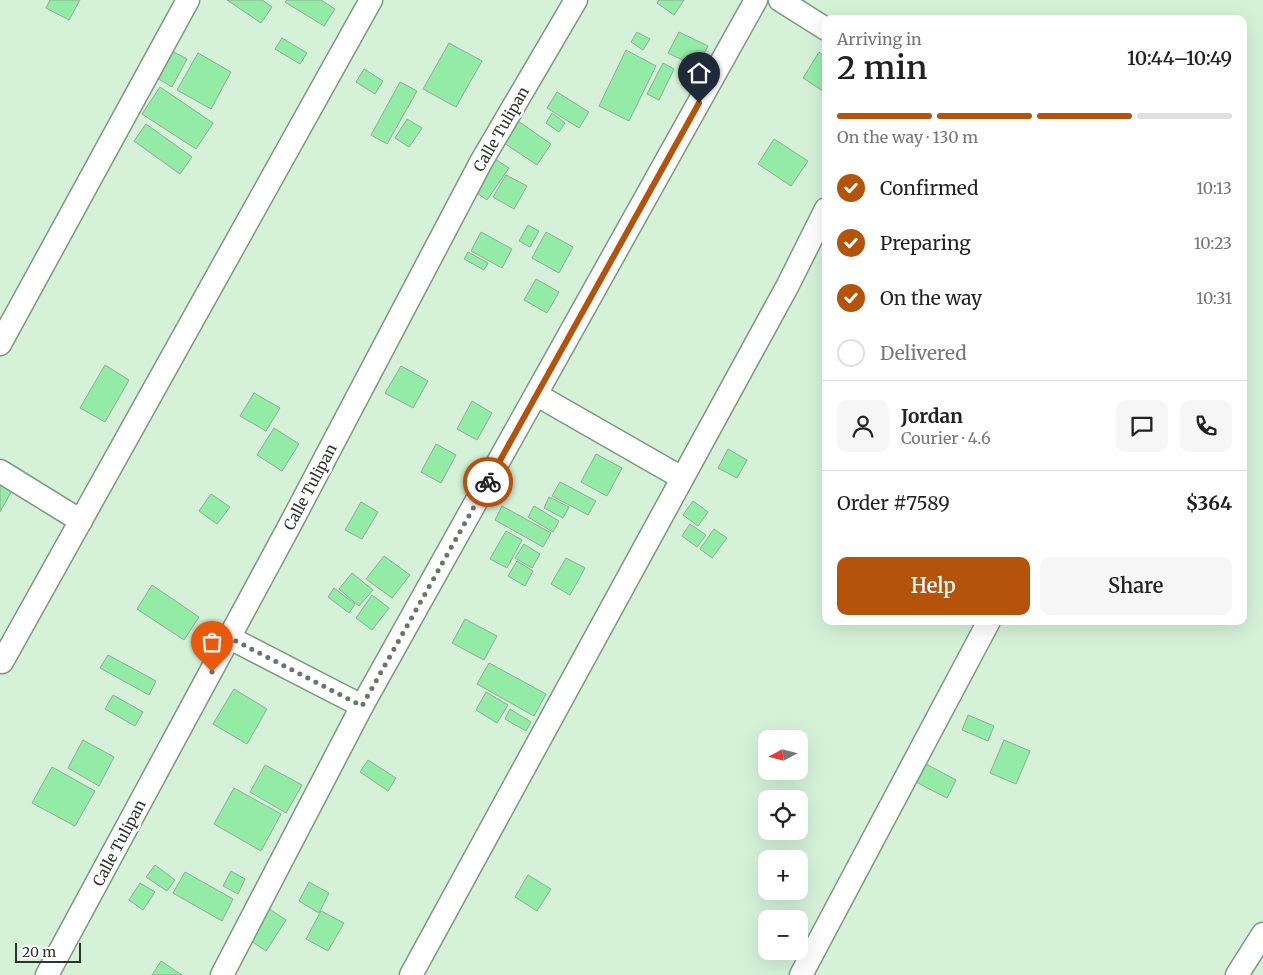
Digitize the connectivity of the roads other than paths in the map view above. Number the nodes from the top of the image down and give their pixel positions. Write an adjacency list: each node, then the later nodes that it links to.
1 (188, 0): 8 (street)
2 (371, 0): 12 (street)
3 (576, 0): 14 (street, Calle Tulipan)
4 (756, 0): 9 (street)
5 (780, 0): 6 (street)
6 (822, 26)
7 (822, 217): 11 (street)
8 (0, 344)
9 (537, 395): 11 (street); 16 (street)
10 (0, 471): 12 (street)
11 (682, 478): 20 (street)
12 (81, 521): 15 (street)
13 (986, 625): 21 (street)
14 (230, 638): 16 (street); 18 (street, Calle Tulipan)
15 (2, 662)
16 (362, 706): 19 (street)
17 (1263, 934): 22 (street)
18 (47, 975)
19 (222, 975)
20 (411, 975)
21 (801, 975)
22 (1237, 975)

